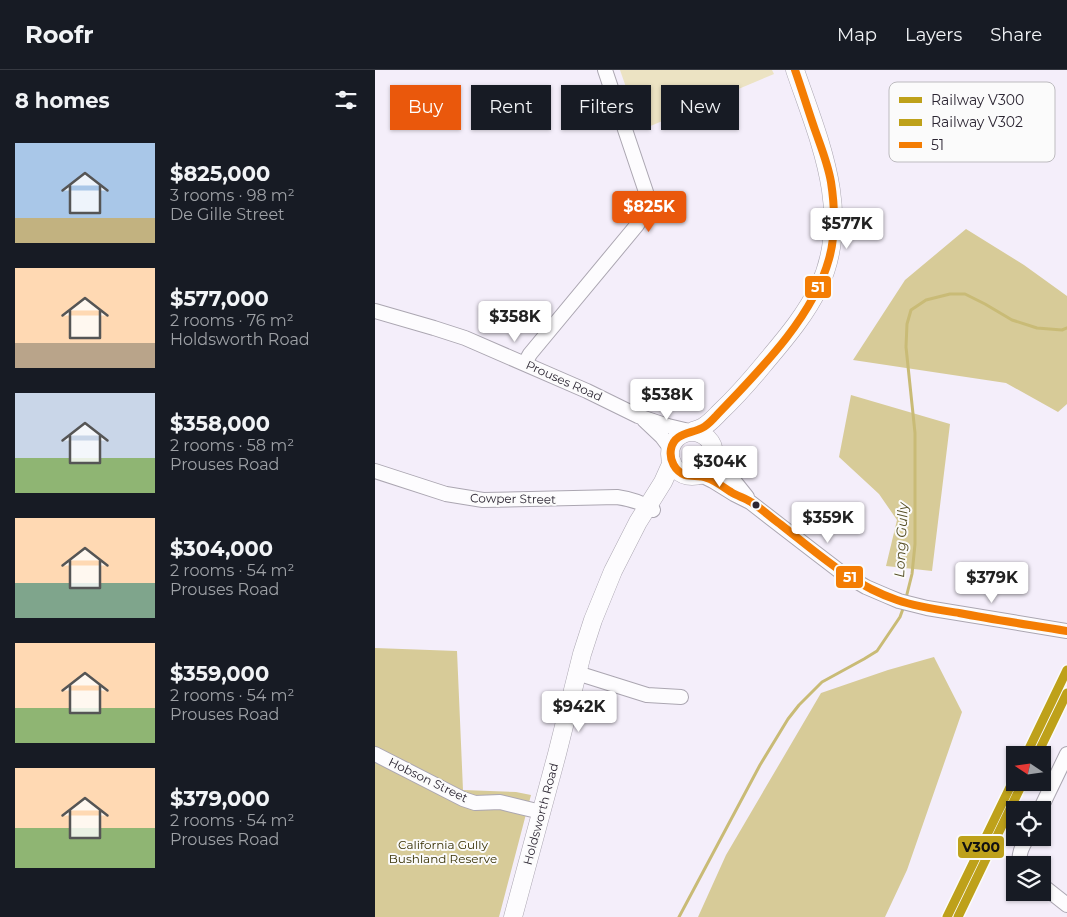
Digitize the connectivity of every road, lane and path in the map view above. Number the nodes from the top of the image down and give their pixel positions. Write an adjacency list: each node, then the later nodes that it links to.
1 (605, 70): 4 (street)
2 (795, 70): 5 (main road)
3 (375, 311): 4 (street, Prouses Road)
4 (525, 363): 6 (street, Prouses Road)
5 (734, 400): 7 (main road); 8 (main road)
6 (638, 416): 7 (street, Prouses Road); 9 (street, Prouses Road)
7 (691, 431): 8 (main road); 9 (main road)
8 (715, 453): 11 (main road); 12 (street)
9 (671, 455): 11 (main road); 13 (main road, Holdsworth Road)
10 (375, 471): 13 (street, Cowper Street)
11 (694, 476): 12 (street); 13 (main road, Holdsworth Road)
12 (750, 502): 14 (street)
13 (650, 508): 15 (main road, Holdsworth Road)
14 (1067, 631)
15 (577, 673): 16 (street); 20 (main road, Holdsworth Road)
16 (681, 697)
17 (375, 754): 20 (street, Hobson Street)
18 (1067, 754): 19 (street)
19 (1044, 801)
20 (541, 812): 23 (main road, Holdsworth Road)
21 (1051, 892): 22 (street)
22 (1067, 905)
23 (513, 917)

